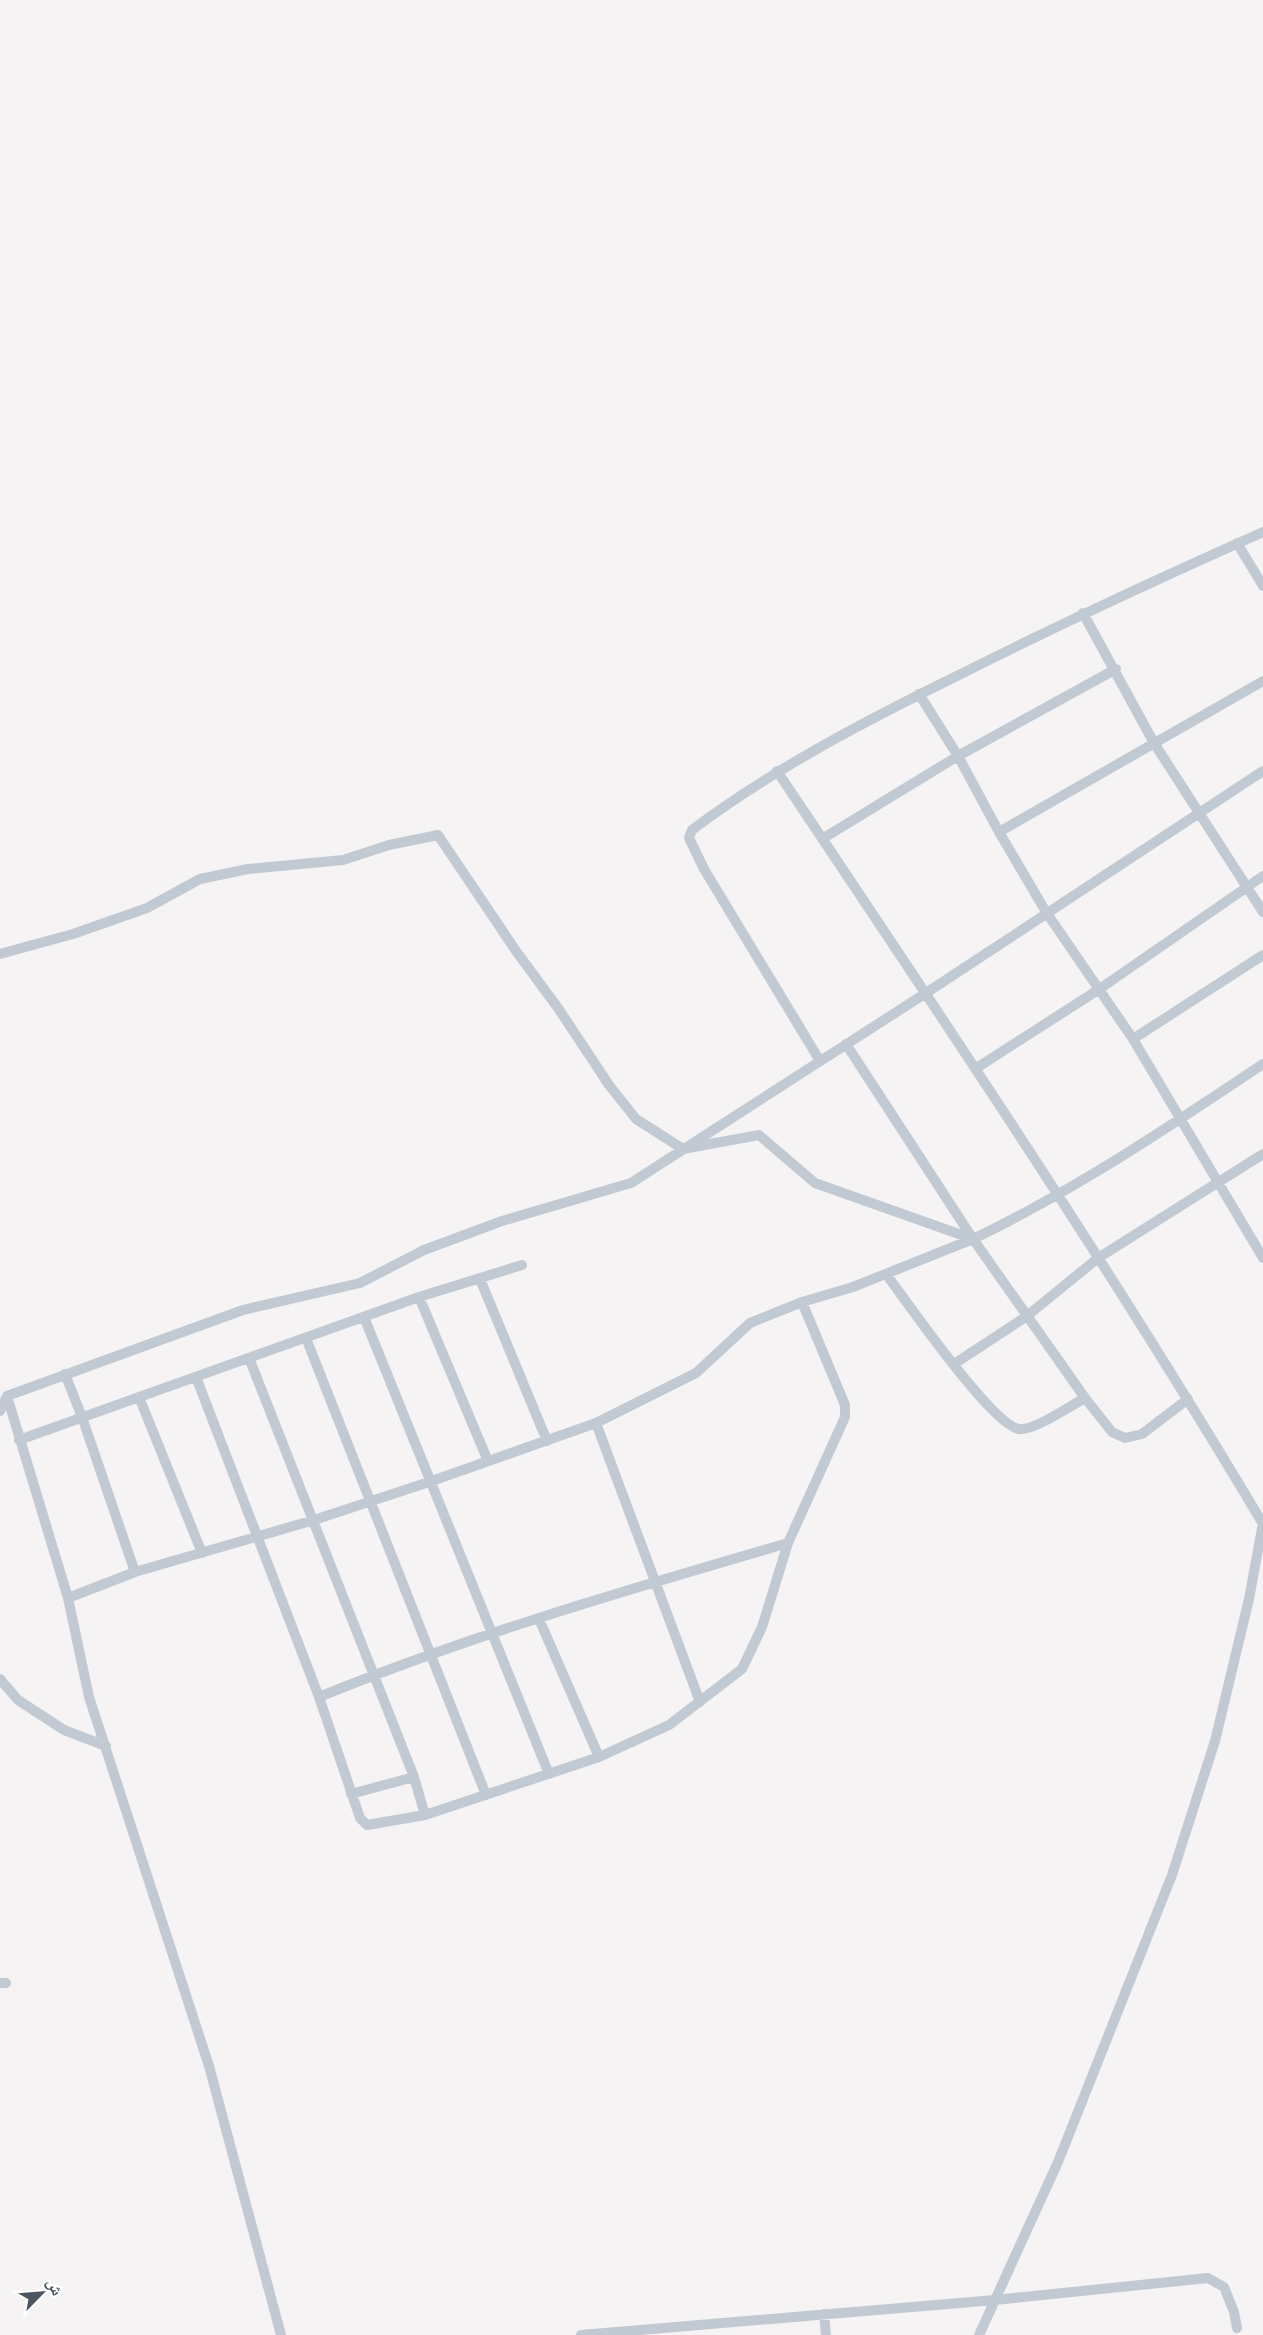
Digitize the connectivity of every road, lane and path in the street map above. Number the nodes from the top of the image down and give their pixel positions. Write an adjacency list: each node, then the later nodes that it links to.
1 (1263, 532): 2 (street)
2 (1237, 543): 3 (street); 4 (street)
3 (1263, 586)
4 (1083, 612): 5 (street); 7 (street)
5 (1116, 669): 8 (street); 9 (street)
6 (1263, 681): 8 (street)
7 (919, 694): 9 (street); 10 (street)
8 (1154, 743): 12 (street); 13 (street)
9 (958, 756): 13 (street); 14 (street)
10 (777, 771): 14 (street); 25 (street)
11 (1263, 771): 12 (street)
12 (1199, 814): 16 (street); 17 (street)
13 (999, 832): 17 (street)
14 (822, 839): 22 (street)
15 (1263, 876): 16 (street)
16 (1247, 887): 18 (street); 21 (street)
17 (1046, 912): 21 (street); 22 (street)
18 (1263, 912)
19 (0, 954): 29 (street)
20 (1263, 956): 23 (street)
21 (1098, 990): 23 (street); 27 (street)
22 (926, 993): 24 (street); 27 (street)
23 (1133, 1040): 28 (street)
24 (846, 1044): 25 (street); 33 (street)
25 (820, 1061): 29 (street)
26 (1263, 1064): 28 (street)
27 (975, 1070): 32 (street)
28 (1181, 1119): 31 (street); 32 (street)
29 (683, 1149): 33 (street); 46 (street)
30 (1263, 1154): 31 (street)
31 (1218, 1182): 34 (street); 35 (street)
32 (1057, 1196): 33 (street); 34 (street)
33 (974, 1239): 37 (street); 41 (street)
34 (1098, 1258): 41 (street); 51 (street)
35 (1263, 1258)
36 (522, 1265): 38 (street)
37 (886, 1274): 40 (street); 45 (street)
38 (480, 1279): 39 (street); 56 (street)
39 (419, 1297): 42 (street); 57 (street)
40 (802, 1302): 54 (street); 63 (street)
41 (1027, 1316): 45 (street); 50 (street)
42 (364, 1317): 43 (street); 58 (street)
43 (306, 1338): 44 (street); 59 (street)
44 (249, 1358): 47 (street); 60 (street)
45 (954, 1364): 50 (street)
46 (65, 1374): 48 (street); 53 (street)
47 (196, 1377): 49 (street); 62 (street)
48 (7, 1396): 52 (street); 55 (street)
49 (139, 1397): 53 (street); 64 (street)
50 (1085, 1398): 51 (street)
51 (1188, 1399): 61 (street)
52 (0, 1411)
53 (82, 1417): 55 (street); 65 (street)
54 (596, 1423): 56 (street); 66 (street)
55 (19, 1440): 67 (street)
56 (547, 1441): 57 (street)
57 (488, 1461): 58 (street)
58 (429, 1482): 59 (street); 69 (street)
59 (371, 1501): 60 (street); 70 (street)
60 (314, 1520): 62 (street); 71 (street)
61 (1263, 1524): 82 (street)
62 (256, 1535): 64 (street); 73 (street)
63 (788, 1543): 66 (street); 74 (street)
64 (202, 1553): 65 (street)
65 (135, 1572): 67 (street)
66 (654, 1582): 68 (street); 74 (street)
67 (68, 1598): 75 (street)
68 (539, 1618): 69 (street); 76 (street)
69 (492, 1635): 70 (street); 77 (street)
70 (432, 1655): 71 (street); 80 (street)
71 (374, 1674): 73 (street); 78 (street)
72 (0, 1679): 75 (street)
73 (319, 1697): 79 (street)
74 (700, 1702): 76 (street)
75 (106, 1746): 86 (street)
76 (599, 1757): 77 (street)
77 (549, 1774): 80 (street)
78 (414, 1777): 79 (street); 81 (street)
79 (351, 1794): 81 (street)
80 (486, 1796): 81 (street)
81 (425, 1815)
82 (995, 2300): 83 (street); 84 (street); 89 (street)
83 (824, 2314): 85 (street); 88 (street)
84 (1237, 2328)
85 (638, 2333): 87 (street)
86 (281, 2335)
87 (581, 2335)
88 (826, 2335)
89 (978, 2335)

